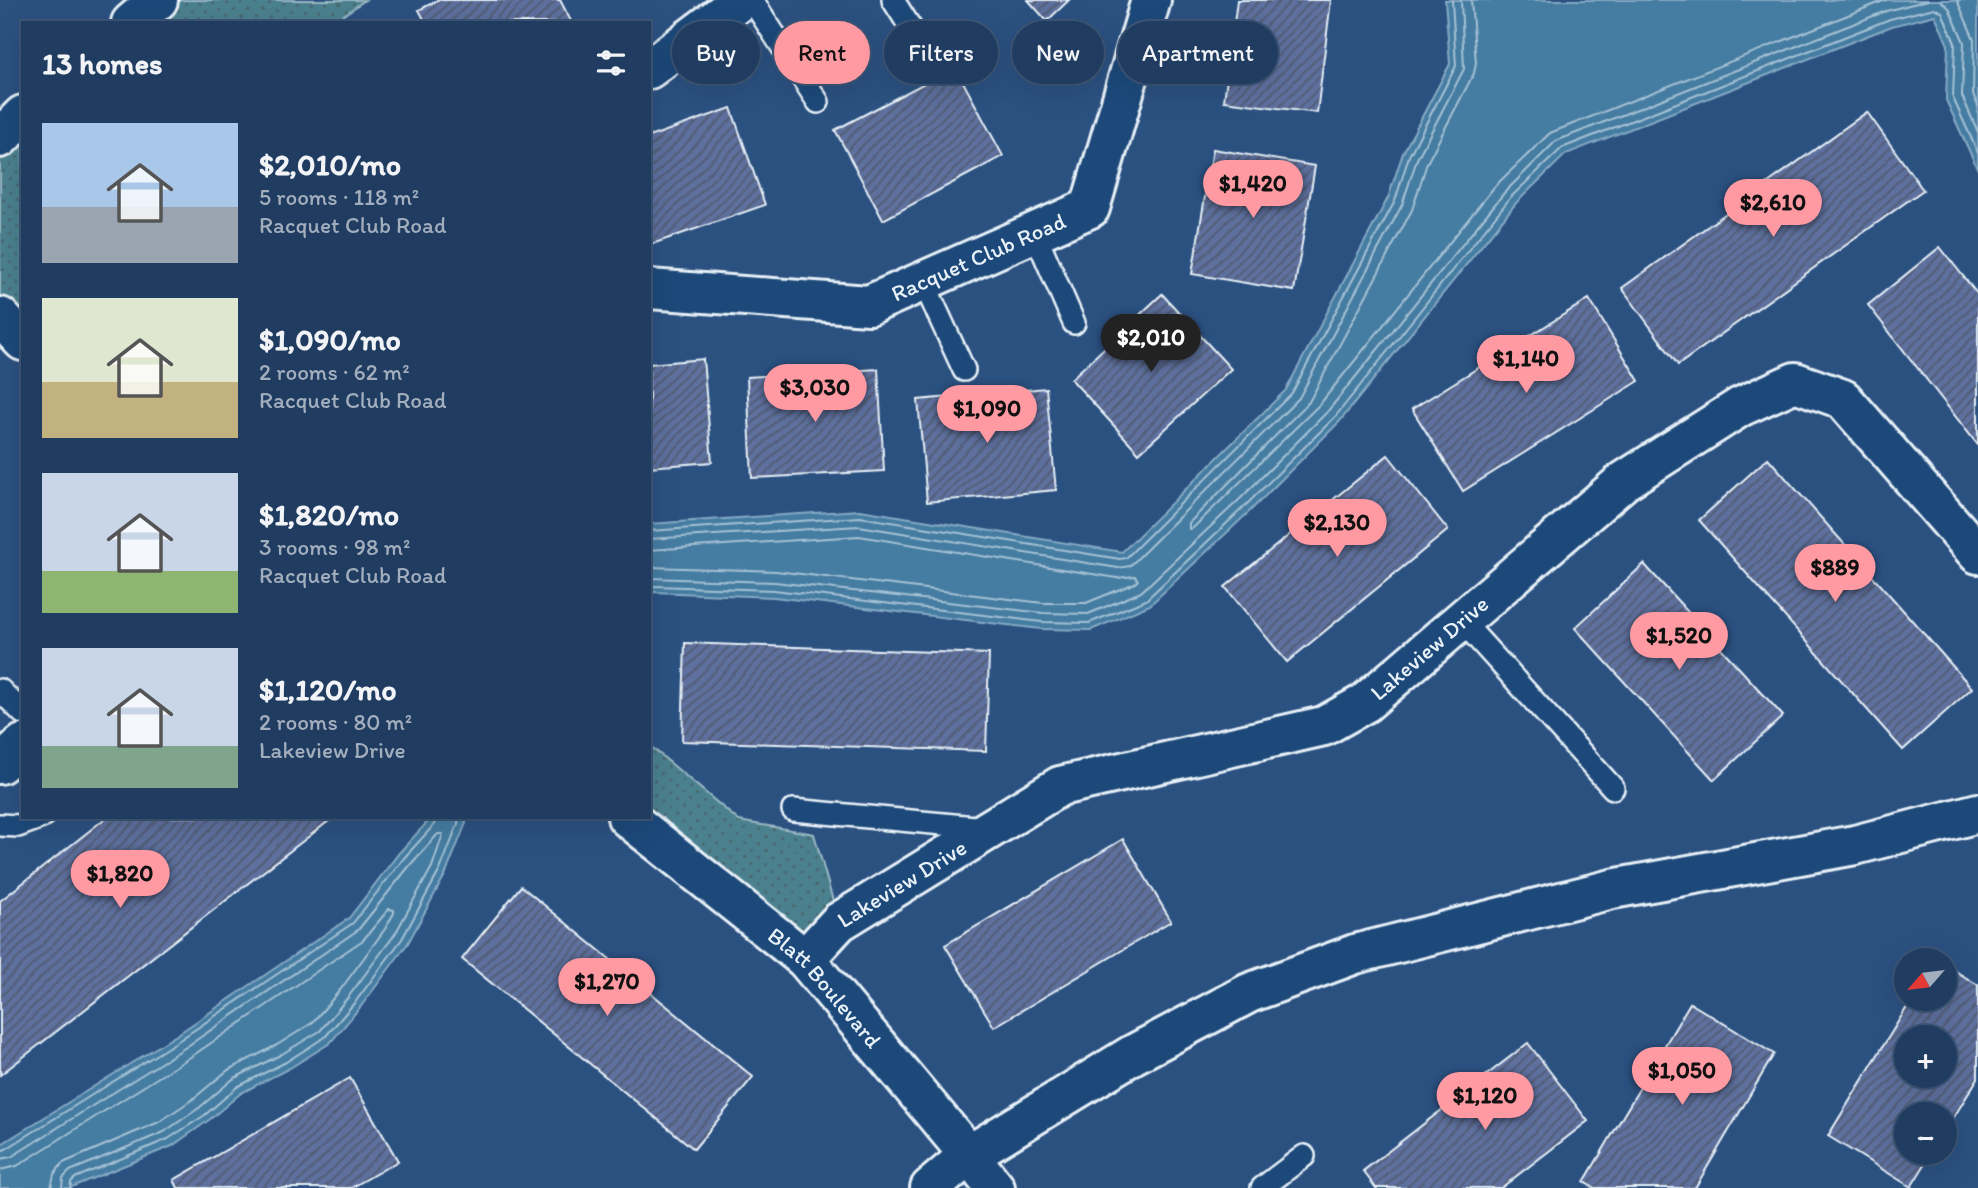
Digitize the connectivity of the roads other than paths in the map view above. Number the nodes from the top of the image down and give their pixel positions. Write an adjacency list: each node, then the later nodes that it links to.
1 (158, 0): 6 (street)
2 (741, 0): 8 (street)
3 (752, 0): 9 (lane)
4 (893, 0): 7 (lane)
5 (1151, 0): 12 (street, Racquet Club Road)
6 (133, 21)
7 (906, 21)
8 (651, 68)
9 (818, 102)
10 (21, 117): 11 (street)
11 (0, 138)
12 (1035, 233): 13 (street, Racquet Club Road); 16 (lane)
13 (923, 281): 14 (street, Racquet Club Road); 18 (lane)
14 (651, 289)
15 (0, 317): 17 (street)
16 (1074, 323)
17 (21, 339)
18 (964, 370)
19 (1978, 554): 20 (street, Lakeview Drive)
20 (1461, 620): 25 (lane); 31 (street, Lakeview Drive)
21 (0, 690): 22 (lane)
22 (21, 711)
23 (21, 746): 24 (street)
24 (0, 764)
25 (1613, 788)
26 (793, 810): 31 (lane)
27 (1978, 813): 33 (street)
28 (37, 819): 30 (lane)
29 (630, 819): 32 (street, Blatt Boulevard)
30 (0, 825)
31 (992, 828): 32 (street, Lakeview Drive)
32 (805, 959): 33 (street, Blatt Boulevard)
33 (969, 1155): 35 (street); 36 (street, Blatt Boulevard)
34 (1304, 1156): 37 (lane)
35 (930, 1188)
36 (995, 1188)
37 (1262, 1188)

